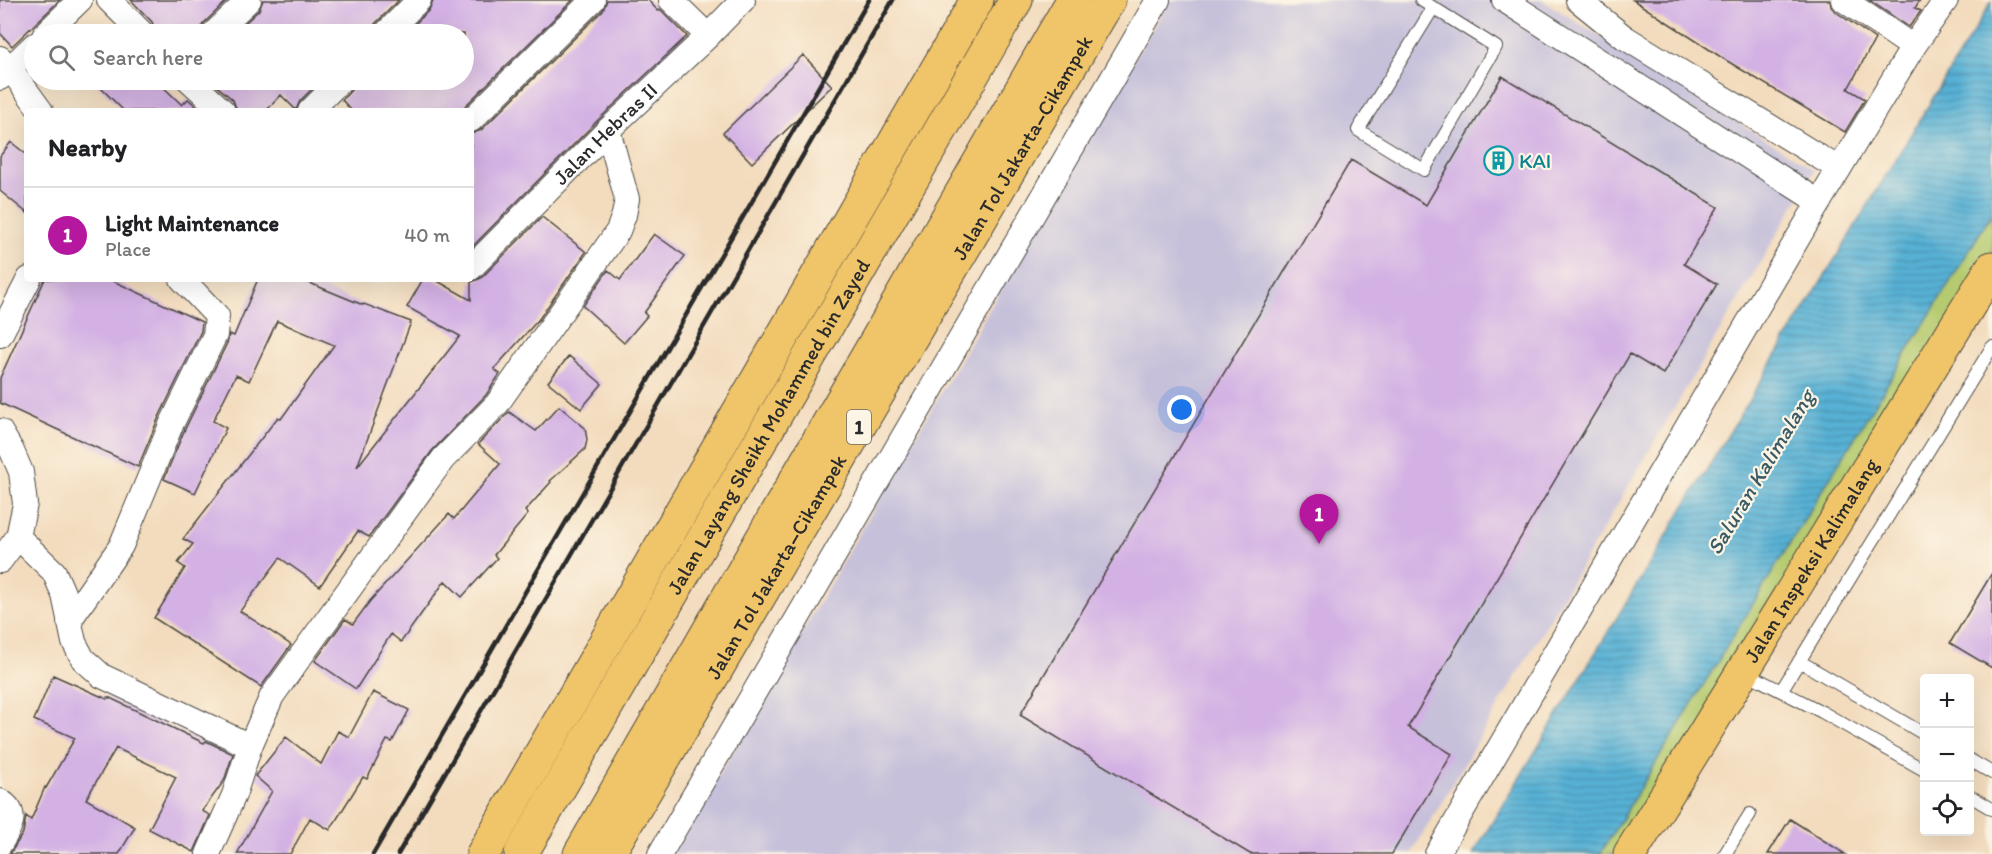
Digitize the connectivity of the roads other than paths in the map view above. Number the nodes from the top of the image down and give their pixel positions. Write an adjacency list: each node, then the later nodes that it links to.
1 (80, 0): 19 (street)
2 (109, 0): 20 (street)
3 (249, 0): 21 (street)
4 (419, 0): 22 (street)
5 (593, 0): 32 (street)
6 (671, 0): 23 (street)
7 (743, 0): 23 (street, Jalan Hebras II)
8 (977, 0): 60 (main road)
9 (1016, 0): 61 (main road, Jalan Layang Sheikh Mohammed bin Zayed)
10 (1073, 0): 62 (main road, 1)
11 (1110, 0): 63 (main road, Jalan Tol Jakarta–Cikampek / 1)
12 (1158, 0): 64 (street)
13 (1421, 0): 18 (lane)
14 (1504, 0): 35 (street)
15 (1844, 0): 24 (street)
16 (1946, 0): 24 (street)
17 (1583, 1): 34 (street)
18 (1433, 8): 18 (lane)
19 (55, 24)
20 (133, 24)
21 (224, 24)
22 (395, 24)
23 (708, 36): 33 (street, Jalan Hebras II)
24 (1913, 47): 34 (street)
25 (24, 52): 26 (street)
26 (3, 68): 29 (street)
27 (200, 90): 30 (street)
28 (331, 90): 31 (street)
29 (38, 108)
30 (220, 108)
31 (313, 108)
32 (474, 117)
33 (608, 130): 36 (street, Jalan Hebras II); 50 (street)
34 (1839, 169): 35 (street)
35 (1819, 202): 65 (street)
36 (474, 265)
37 (1992, 268): 47 (main road, Jalan Inspeksi Kalimalang)
38 (27, 282): 40 (street)
39 (185, 282): 45 (street)
40 (0, 335)
41 (1992, 347): 46 (lane)
42 (0, 431): 43 (street)
43 (18, 537): 44 (street); 45 (street)
44 (0, 561)
45 (69, 621): 50 (street)
46 (1799, 661): 48 (lane); 49 (lane)
47 (1743, 672): 48 (lane); 66 (main road, Jalan Inspeksi Kalimalang)
48 (1781, 691): 52 (lane)
49 (1920, 732)
50 (250, 746): 59 (street)
51 (1974, 762): 53 (lane)
52 (1920, 768)
53 (1992, 773)
54 (1974, 798): 56 (lane)
55 (0, 801): 58 (street)
56 (1992, 809)
57 (1749, 814): 67 (lane)
58 (0, 844)
59 (207, 854)
60 (483, 854)
61 (521, 854)
62 (580, 854)
63 (608, 854)
64 (660, 854)
65 (1437, 854)
66 (1630, 854)
67 (1725, 854)

